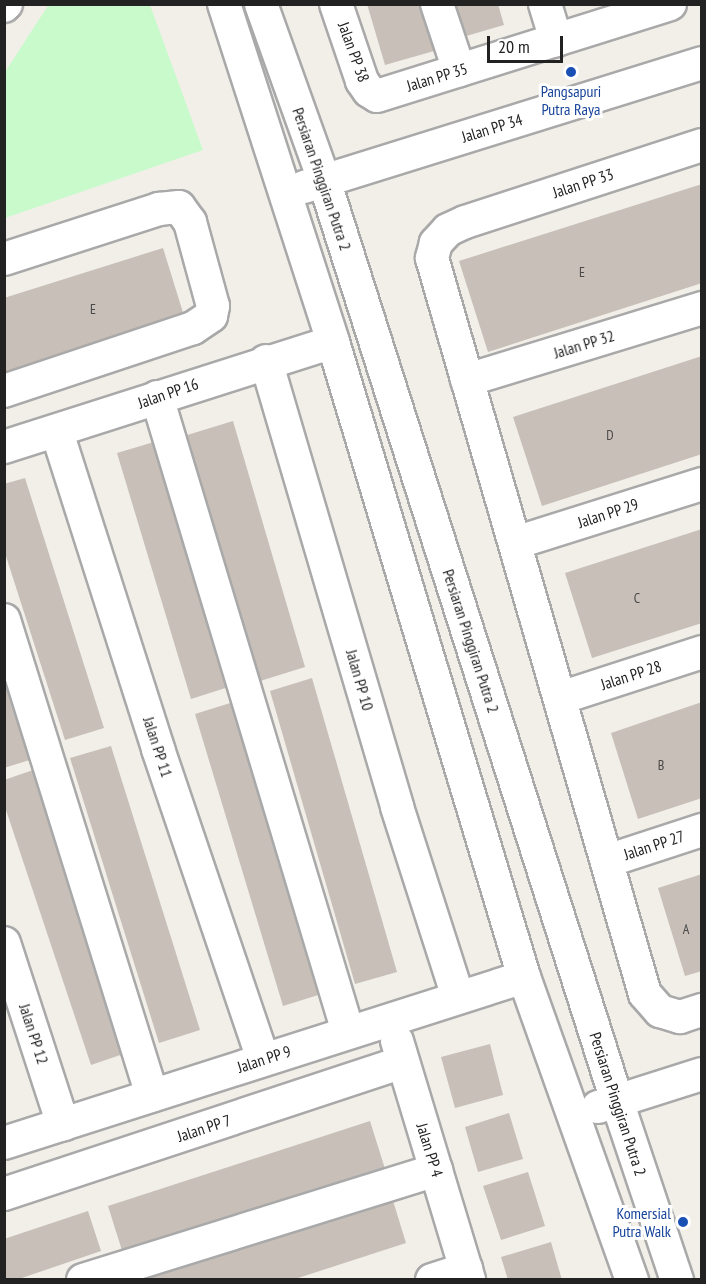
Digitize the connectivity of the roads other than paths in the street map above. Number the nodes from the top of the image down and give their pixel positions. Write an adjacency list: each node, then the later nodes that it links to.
1 (224, 4): 13 (street)
2 (261, 4): 12 (street, Persiaran Pinggiran Putra 2)
3 (336, 4): 10 (street, Jalan PP 38)
4 (437, 4): 9 (street)
5 (545, 4): 7 (street)
6 (661, 6): 7 (street, Jalan PP 35)
7 (556, 40): 9 (street, Jalan PP 35)
8 (702, 63): 12 (street, Jalan PP 34)
9 (459, 70): 10 (street, Jalan PP 35)
10 (377, 96)
11 (702, 145): 18 (street, Jalan PP 33)
12 (324, 180): 13 (street, Jalan PP 34); 40 (street, Persiaran Pinggiran Putra 2)
13 (283, 193): 16 (street)
14 (4, 259): 19 (street)
15 (702, 308): 18 (street, Jalan PP 32)
16 (333, 342): 17 (street, Jalan PP 16); 31 (street)
17 (266, 361): 20 (street, Jalan PP 16); 32 (street, Jalan PP 10)
18 (467, 380): 24 (street, Jalan PP 33)
19 (4, 391)
20 (157, 397): 21 (street, Jalan PP 16); 35 (street)
21 (57, 432): 22 (street, Jalan PP 16); 36 (street, Jalan PP 11)
22 (4, 447)
23 (702, 484): 24 (street, Jalan PP 29)
24 (514, 543): 27 (street, Jalan PP 33)
25 (4, 620): 39 (street)
26 (702, 652): 27 (street, Jalan PP 28)
27 (560, 698): 29 (street, Jalan PP 33)
28 (702, 830): 29 (street, Jalan PP 27)
29 (607, 861): 33 (street, Jalan PP 33)
30 (4, 943): 42 (street, Jalan PP 12)
31 (524, 976): 32 (street, Jalan PP 9); 41 (street)
32 (458, 997): 34 (street, Jalan PP 9)
33 (691, 1013)
34 (390, 1020): 35 (street, Jalan PP 9); 37 (street, Jalan PP 4)
35 (348, 1032): 36 (street, Jalan PP 9)
36 (263, 1060): 39 (street, Jalan PP 9)
37 (403, 1062): 44 (street, Jalan PP 4); 45 (street, Jalan PP 7)
38 (699, 1084): 40 (street)
39 (152, 1096): 42 (street, Jalan PP 9)
40 (617, 1101): 41 (street); 50 (street, Persiaran Pinggiran Putra 2)
41 (574, 1115): 49 (street)
42 (63, 1125): 43 (street, Jalan PP 9)
43 (4, 1143)
44 (436, 1170): 46 (street, Jalan PP 4); 47 (street)
45 (4, 1194)
46 (468, 1274): 48 (street)
47 (83, 1280)
48 (432, 1280)
49 (632, 1280)
50 (677, 1280)

